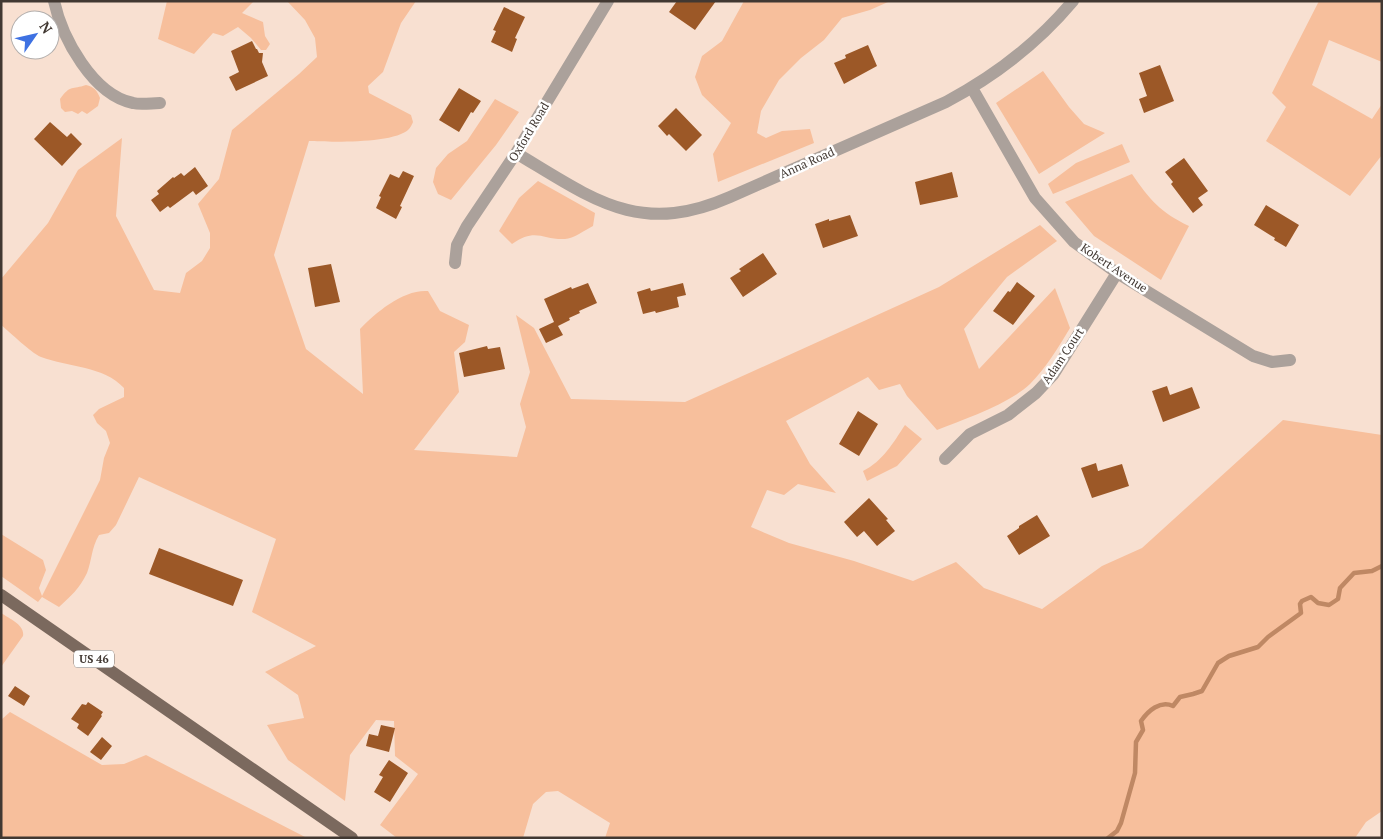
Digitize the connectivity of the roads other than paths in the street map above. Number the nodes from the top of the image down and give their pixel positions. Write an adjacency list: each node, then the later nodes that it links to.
1 (54, 1): 5 (street)
2 (608, 1): 6 (street, Oxford Road)
3 (1073, 1): 4 (street, Anna Road)
4 (972, 88): 6 (street, Anna Road); 8 (street, Kobert Avenue)
5 (160, 103)
6 (516, 153): 7 (street, Oxford Road)
7 (455, 263)
8 (1117, 273): 9 (street, Kobert Avenue); 10 (street, Adam Court)
9 (1290, 360)
10 (945, 459)
11 (1, 595): 12 (main road, US 46)
12 (352, 838)

